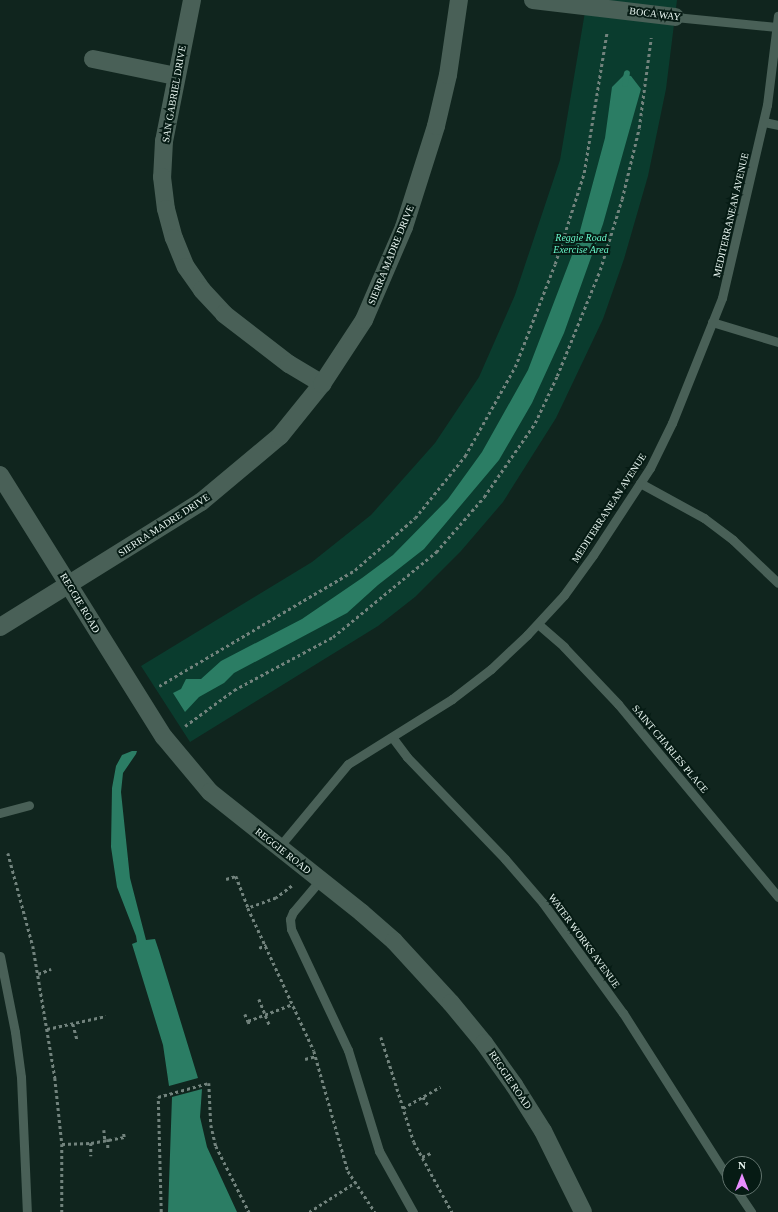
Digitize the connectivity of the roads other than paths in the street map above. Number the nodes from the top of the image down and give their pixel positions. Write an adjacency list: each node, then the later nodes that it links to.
1 (192, 0): 8 (street, SAN GABRIEL DRIVE)
2 (460, 0): 13 (street, SIERRA MADRE DRIVE)
3 (533, 0): 5 (street, BOCA WAY)
4 (778, 16): 6 (lane, MEDITERRANEAN AVENUE)
5 (675, 17): 6 (lane, BOCA WAY)
6 (777, 27): 9 (lane, MEDITERRANEAN AVENUE)
7 (93, 59): 8 (street)
8 (176, 76): 13 (street, SAN GABRIEL DRIVE)
9 (764, 122): 10 (lane); 11 (lane, MEDITERRANEAN AVENUE)
10 (778, 125)
11 (712, 322): 12 (lane); 15 (lane, MEDITERRANEAN AVENUE)
12 (778, 342)
13 (322, 384): 17 (street, SIERRA MADRE DRIVE)
14 (0, 475): 17 (street, REGGIE ROAD)
15 (640, 483): 16 (lane); 18 (lane, MEDITERRANEAN AVENUE)
16 (778, 583)
17 (68, 584): 19 (street, SIERRA MADRE DRIVE); 23 (street, REGGIE ROAD)
18 (538, 624): 20 (lane, MEDITERRANEAN AVENUE); 25 (lane, SAINT CHARLES PLACE)
19 (0, 627)
20 (392, 737): 23 (lane, MEDITERRANEAN AVENUE); 28 (lane, WATER WORKS AVENUE)
21 (29, 805): 22 (lane)
22 (0, 813)
23 (279, 847): 24 (street, REGGIE ROAD)
24 (321, 880): 31 (lane); 32 (street, REGGIE ROAD)
25 (778, 896)
26 (0, 956): 27 (lane)
27 (2, 975): 30 (lane)
28 (722, 1168)
29 (740, 1196): 33 (lane)
30 (27, 1212)
31 (413, 1212)
32 (583, 1212)
33 (751, 1212)

